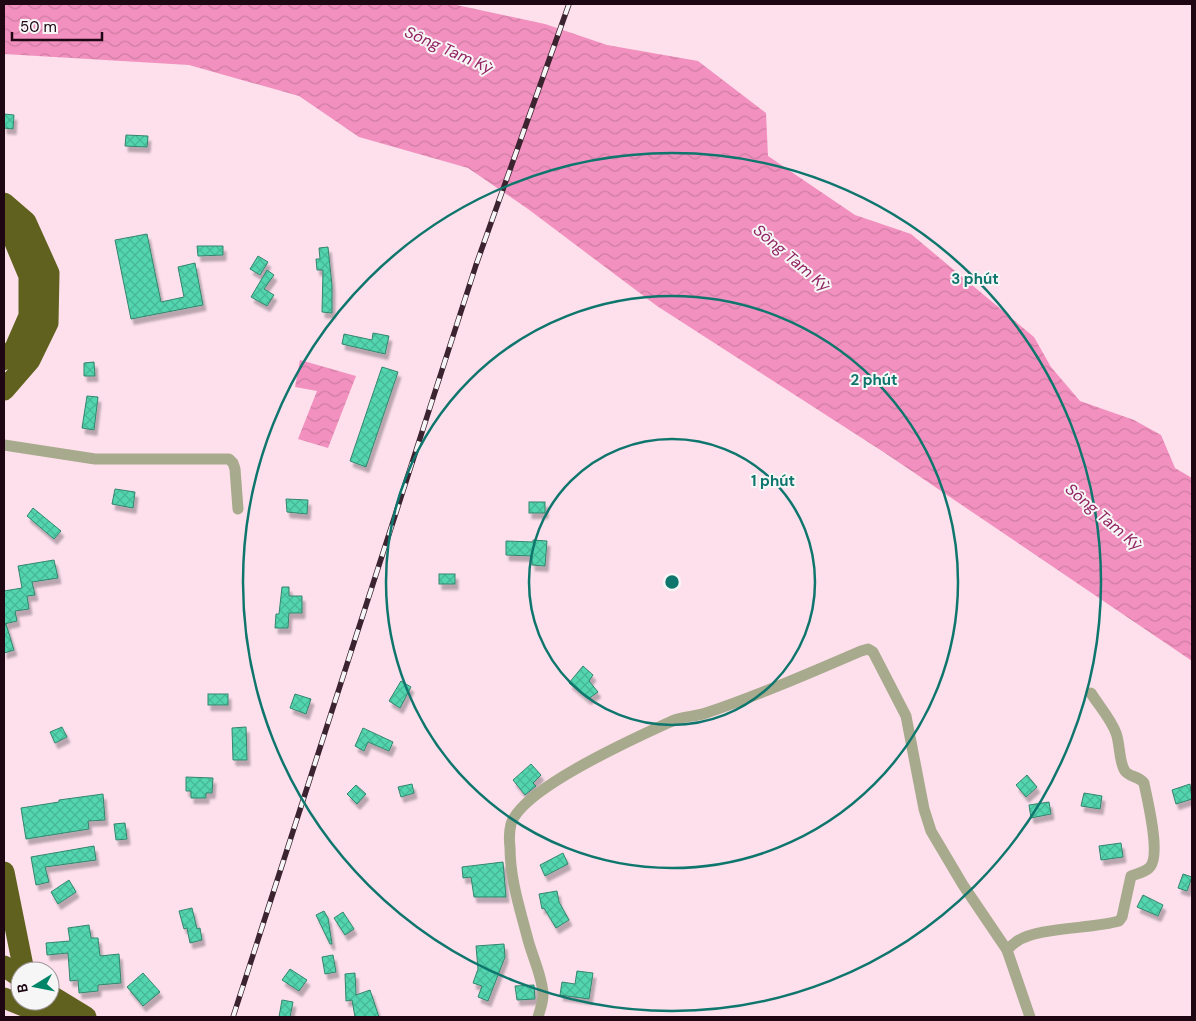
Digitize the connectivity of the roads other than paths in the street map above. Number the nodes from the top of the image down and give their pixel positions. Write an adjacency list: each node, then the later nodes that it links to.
1 (4, 203): 4 (highway)
2 (4, 227): 3 (highway)
3 (4, 360)
4 (4, 390)
5 (4, 444): 6 (street)
6 (238, 509)
7 (1091, 693): 9 (street)
8 (4, 872): 10 (highway)
9 (1007, 950): 17 (street); 18 (street)
10 (22, 961)
11 (4, 999): 14 (highway)
12 (60, 1001): 16 (highway)
13 (38, 1011): 15 (highway)
14 (6, 1017)
15 (62, 1017)
16 (86, 1017)
17 (538, 1017)
18 (1030, 1017)

